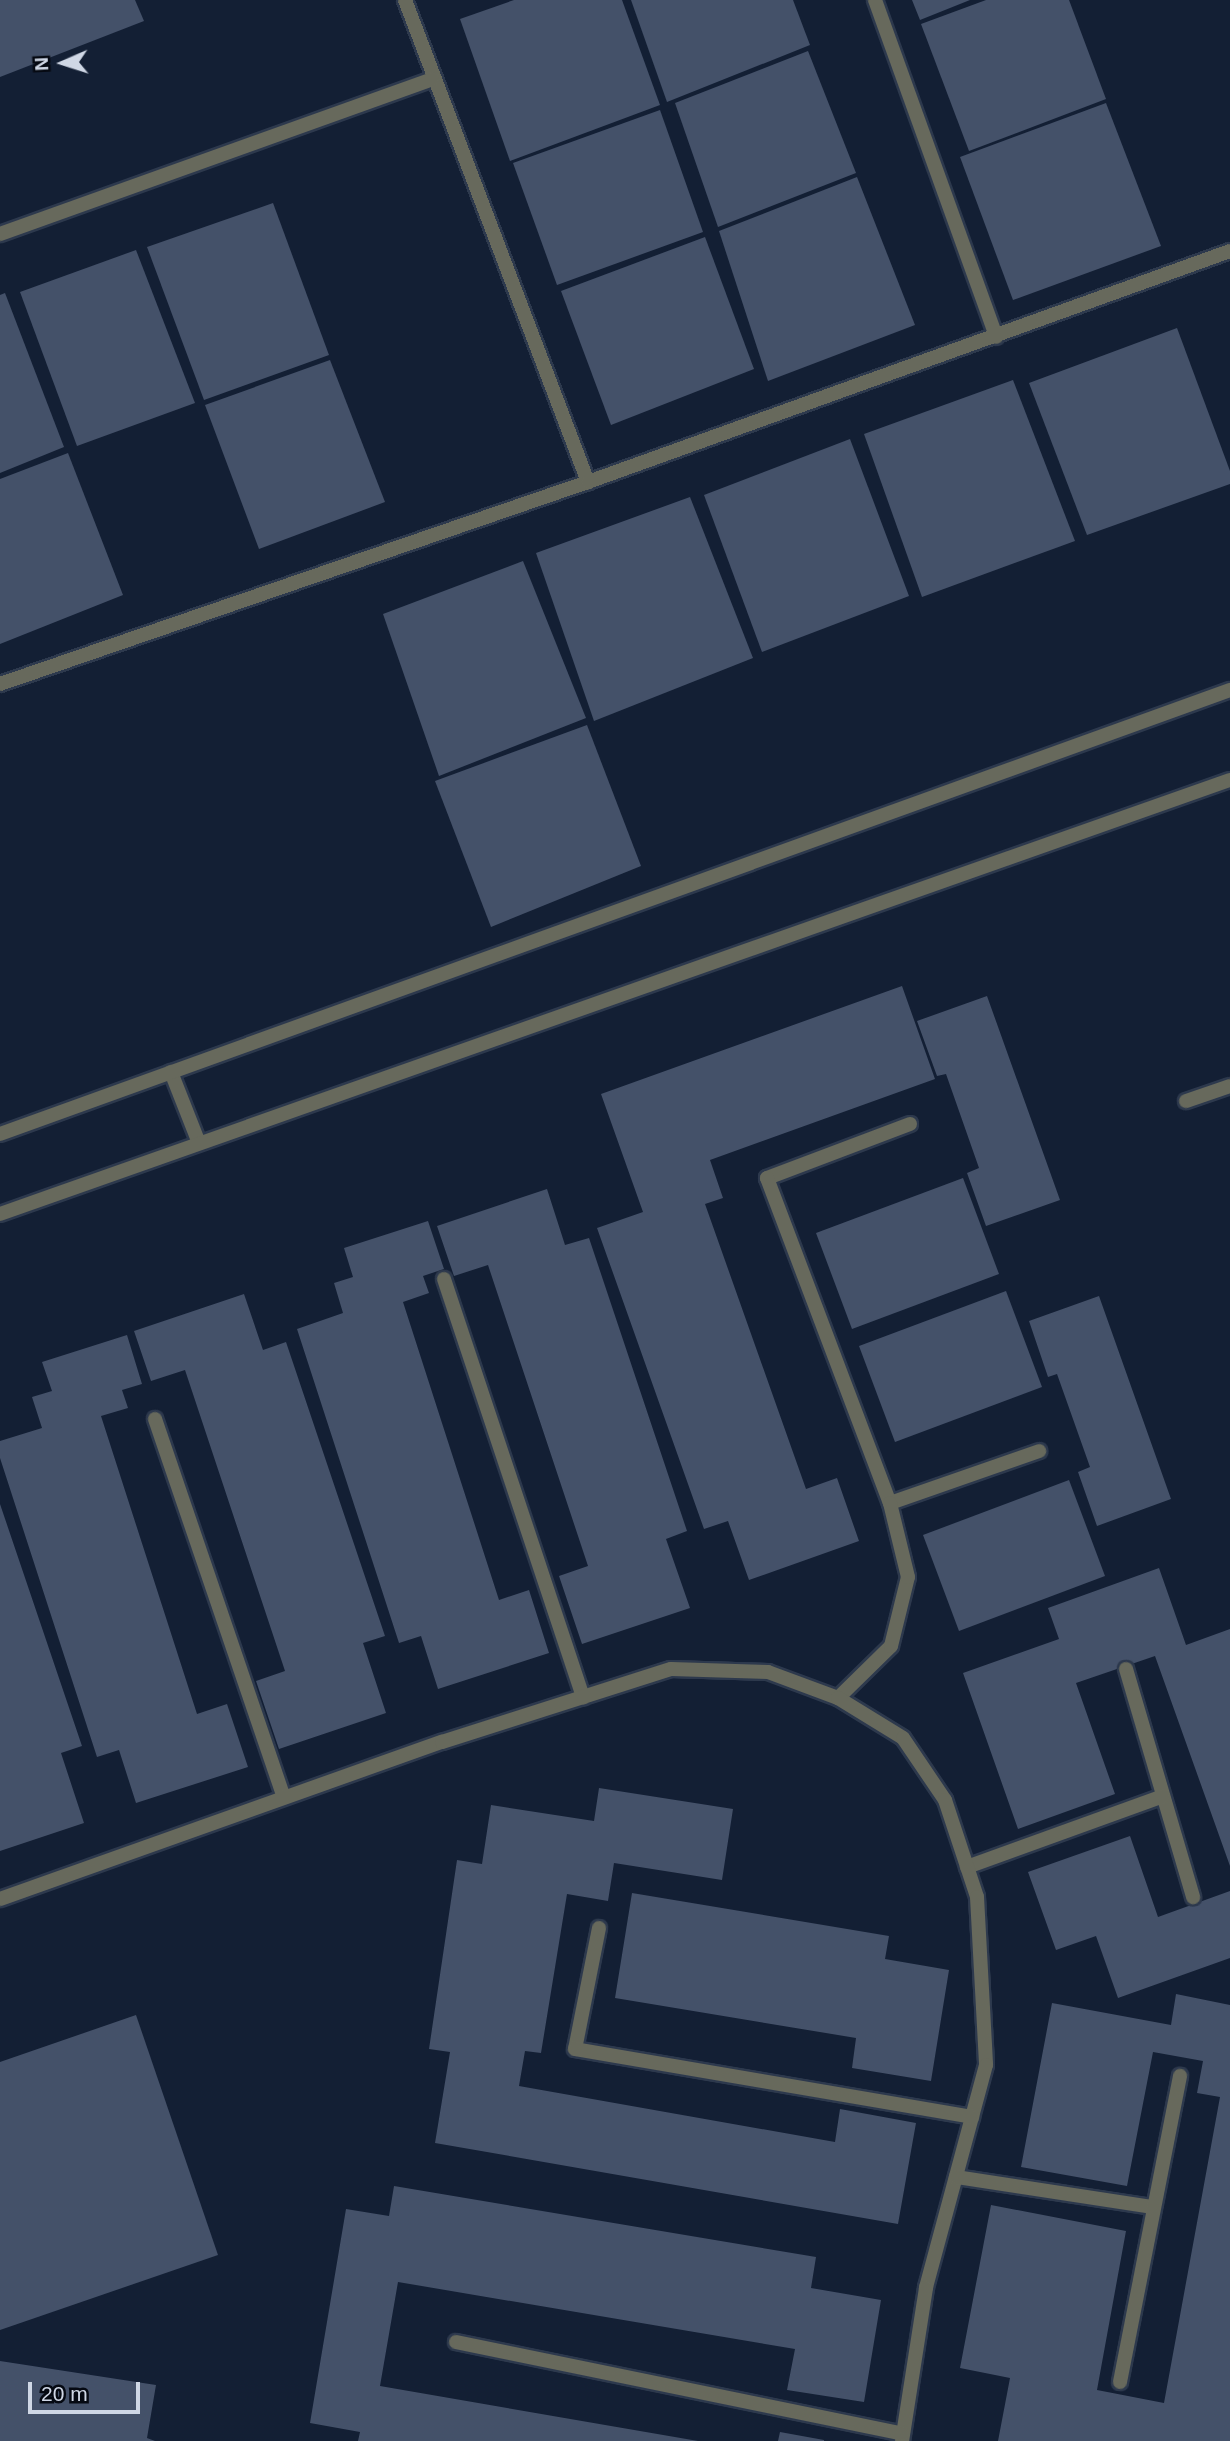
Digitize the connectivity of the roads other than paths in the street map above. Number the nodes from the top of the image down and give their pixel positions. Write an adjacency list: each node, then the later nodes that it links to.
1 (405, 0): 3 (street)
2 (875, 0): 6 (street)
3 (432, 79): 4 (street); 7 (street)
4 (0, 234)
5 (1230, 251): 6 (street)
6 (996, 337): 7 (street)
7 (588, 482): 8 (street)
8 (0, 684)
9 (1230, 690): 11 (street)
10 (1230, 780): 16 (street)
11 (171, 1072): 15 (street); 16 (street)
12 (1230, 1086): 13 (street)
13 (1186, 1101)
14 (910, 1124): 21 (street)
15 (0, 1134)
16 (199, 1143): 17 (street)
17 (0, 1214)
18 (444, 1279): 23 (street)
19 (155, 1419): 26 (street)
20 (1039, 1451): 21 (street)
21 (890, 1503): 24 (street)
22 (1126, 1669): 25 (street)
23 (583, 1697): 24 (street); 26 (street)
24 (838, 1698): 27 (street)
25 (1163, 1796): 27 (street); 28 (street)
26 (284, 1797): 29 (street)
27 (967, 1867): 32 (street)
28 (1193, 1897)
29 (0, 1899)
30 (599, 1928): 32 (street)
31 (1180, 2076): 34 (street)
32 (972, 2118): 33 (street)
33 (956, 2177): 34 (street); 37 (street)
34 (1153, 2207): 36 (street)
35 (456, 2342): 37 (street)
36 (1120, 2382)
37 (902, 2437)

